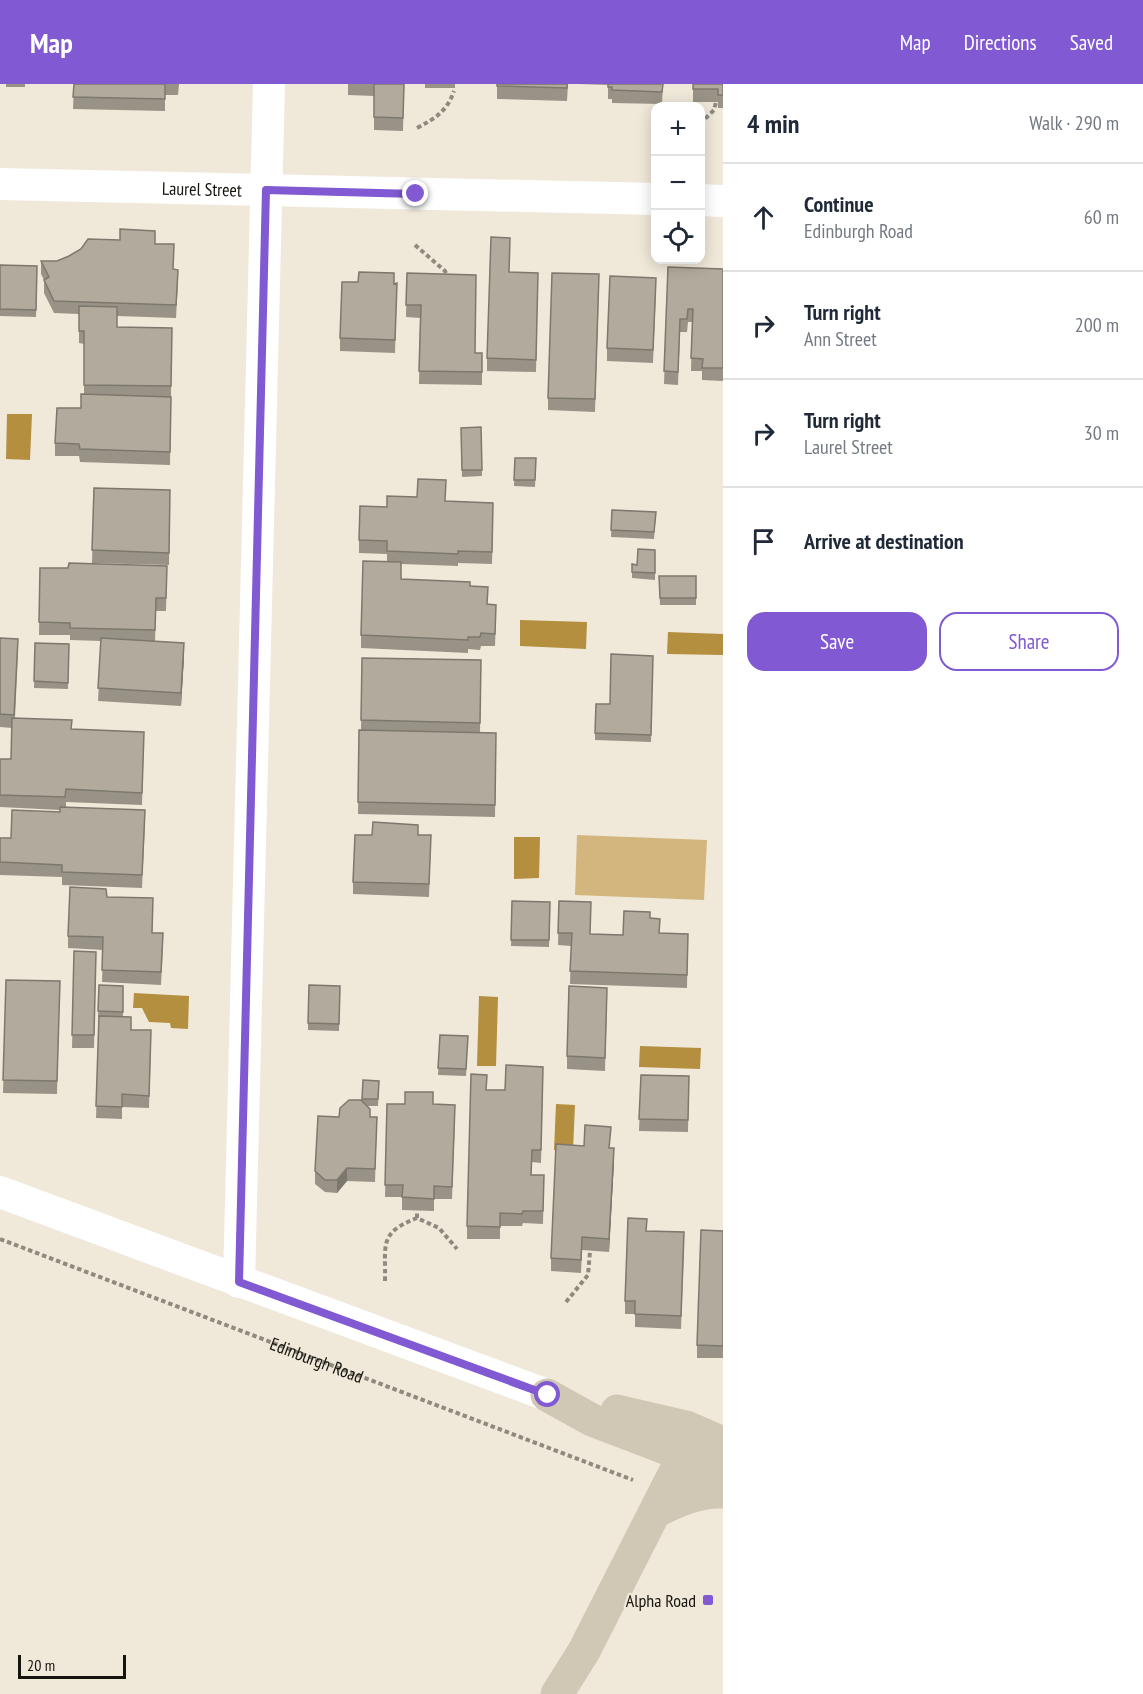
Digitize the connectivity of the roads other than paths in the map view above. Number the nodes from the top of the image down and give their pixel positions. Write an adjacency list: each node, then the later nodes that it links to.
1 (268, 84): 3 (street)
2 (0, 184): 3 (street, Laurel Street)
3 (266, 190): 4 (street, Laurel Street); 8 (street)
4 (651, 199)
5 (705, 200): 6 (street)
6 (723, 201)
7 (0, 1192): 8 (street)
8 (239, 1282): 9 (street)
9 (548, 1395): 10 (main road); 11 (main road)
10 (611, 1427): 12 (main road); 14 (main road)
11 (723, 1443)
12 (714, 1460): 14 (main road)
13 (723, 1492): 14 (main road)
14 (655, 1512): 15 (main road)
15 (557, 1694)

